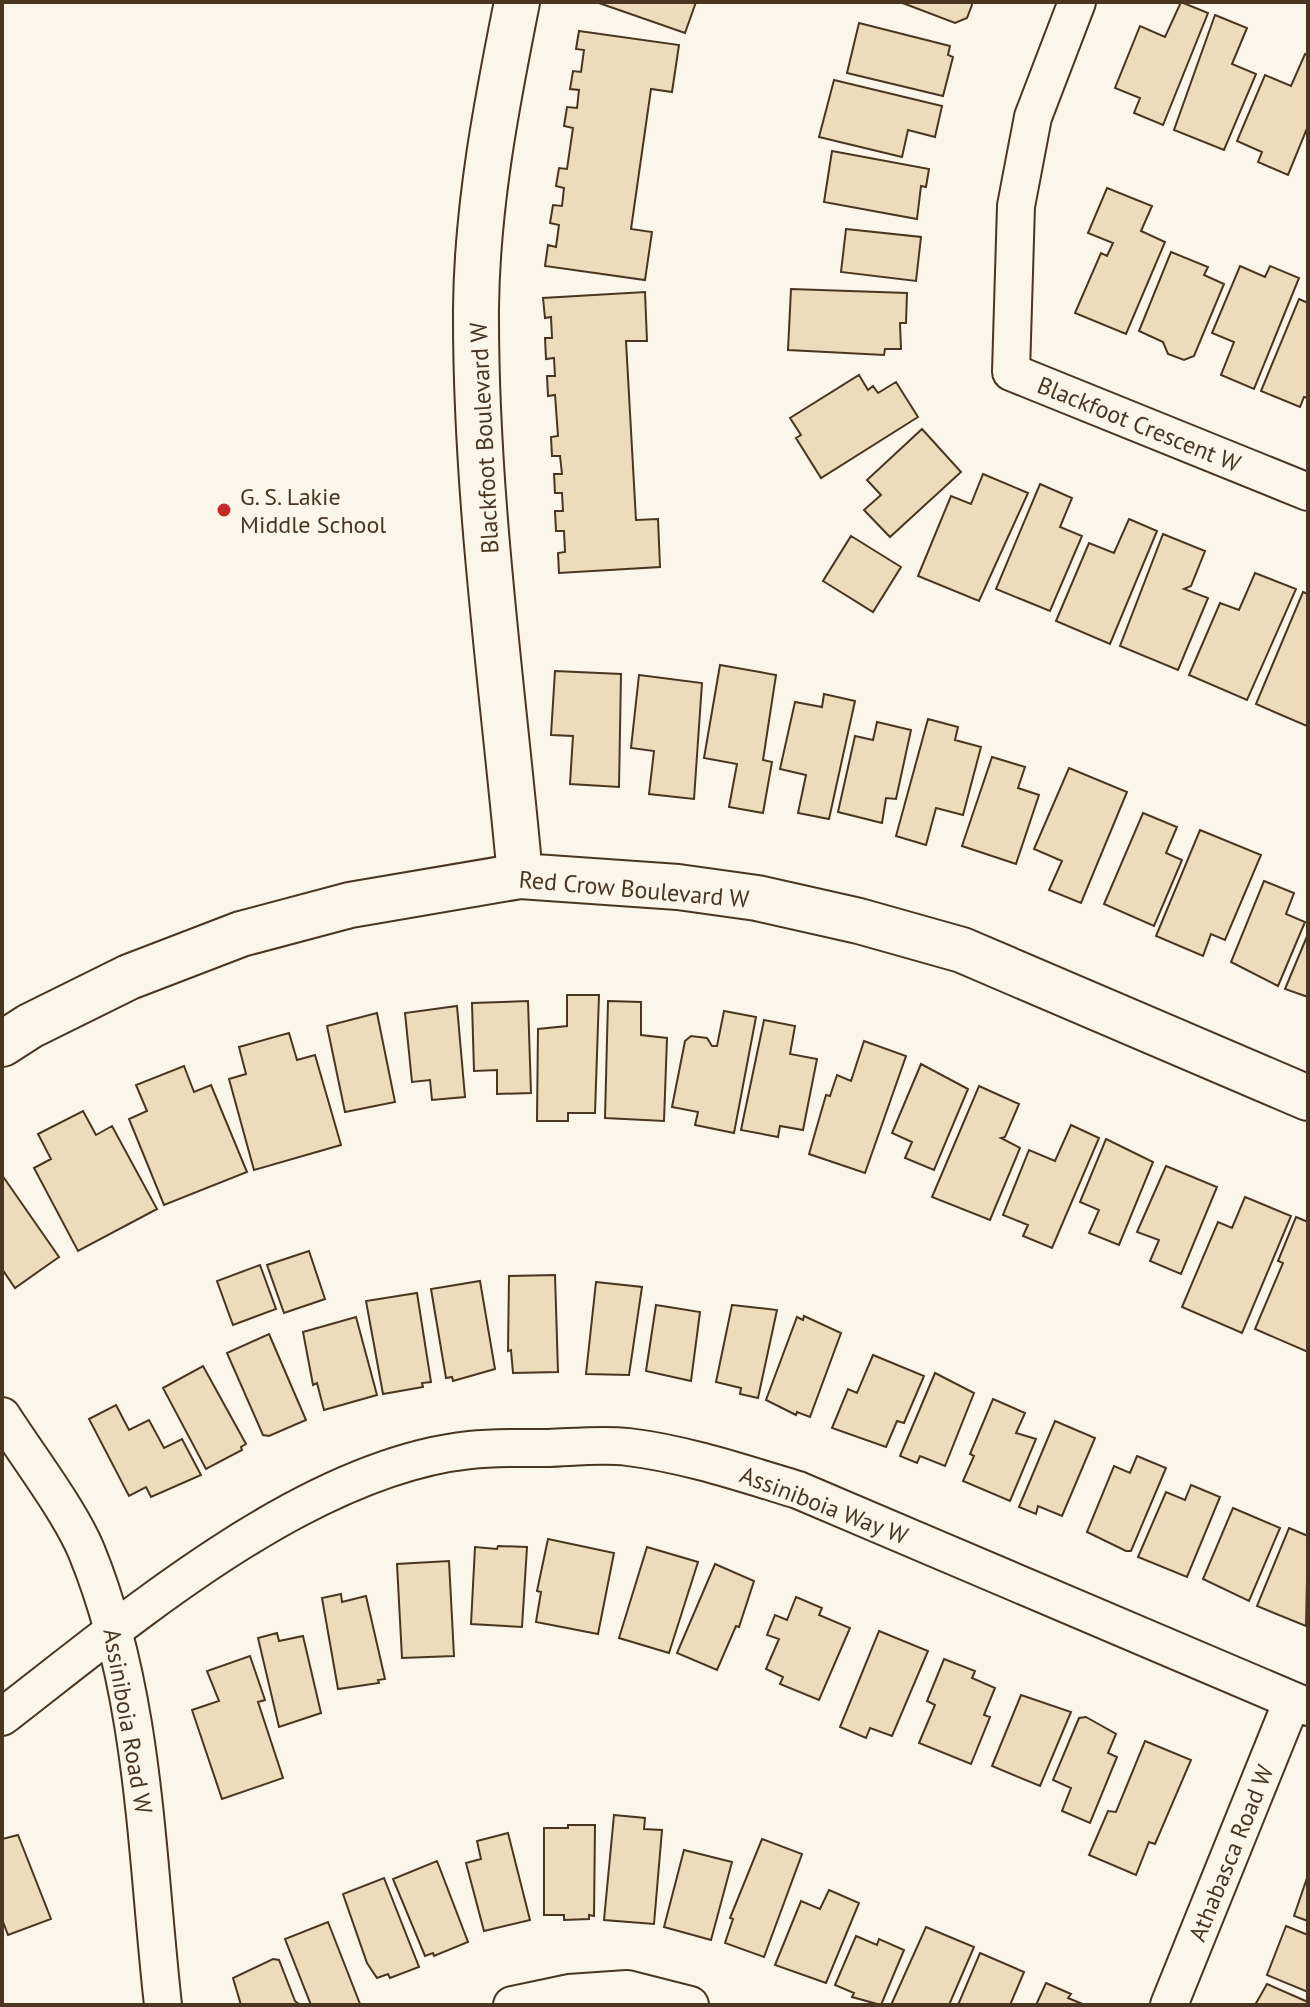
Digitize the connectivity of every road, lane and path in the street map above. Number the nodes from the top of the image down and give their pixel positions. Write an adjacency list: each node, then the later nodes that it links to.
1 (517, 2): 4 (street, Blackfoot Boulevard W)
2 (1077, 2): 3 (street, Blackfoot Crescent W)
3 (1308, 492)
4 (520, 876): 5 (street, Red Crow Boulevard W); 6 (street, Red Crow Boulevard W)
5 (2, 1044)
6 (1308, 1098)
7 (2, 1416): 8 (street, Assiniboia Road W)
8 (115, 1630): 9 (street, Assiniboia Way W); 10 (street, Assiniboia Way W); 11 (street, Assiniboia Road W)
9 (1300, 1704): 14 (street, Athabasca Road W)
10 (2, 1717)
11 (163, 2005)
12 (512, 2005): 13 (street)
13 (690, 2005)
14 (1169, 2005)

